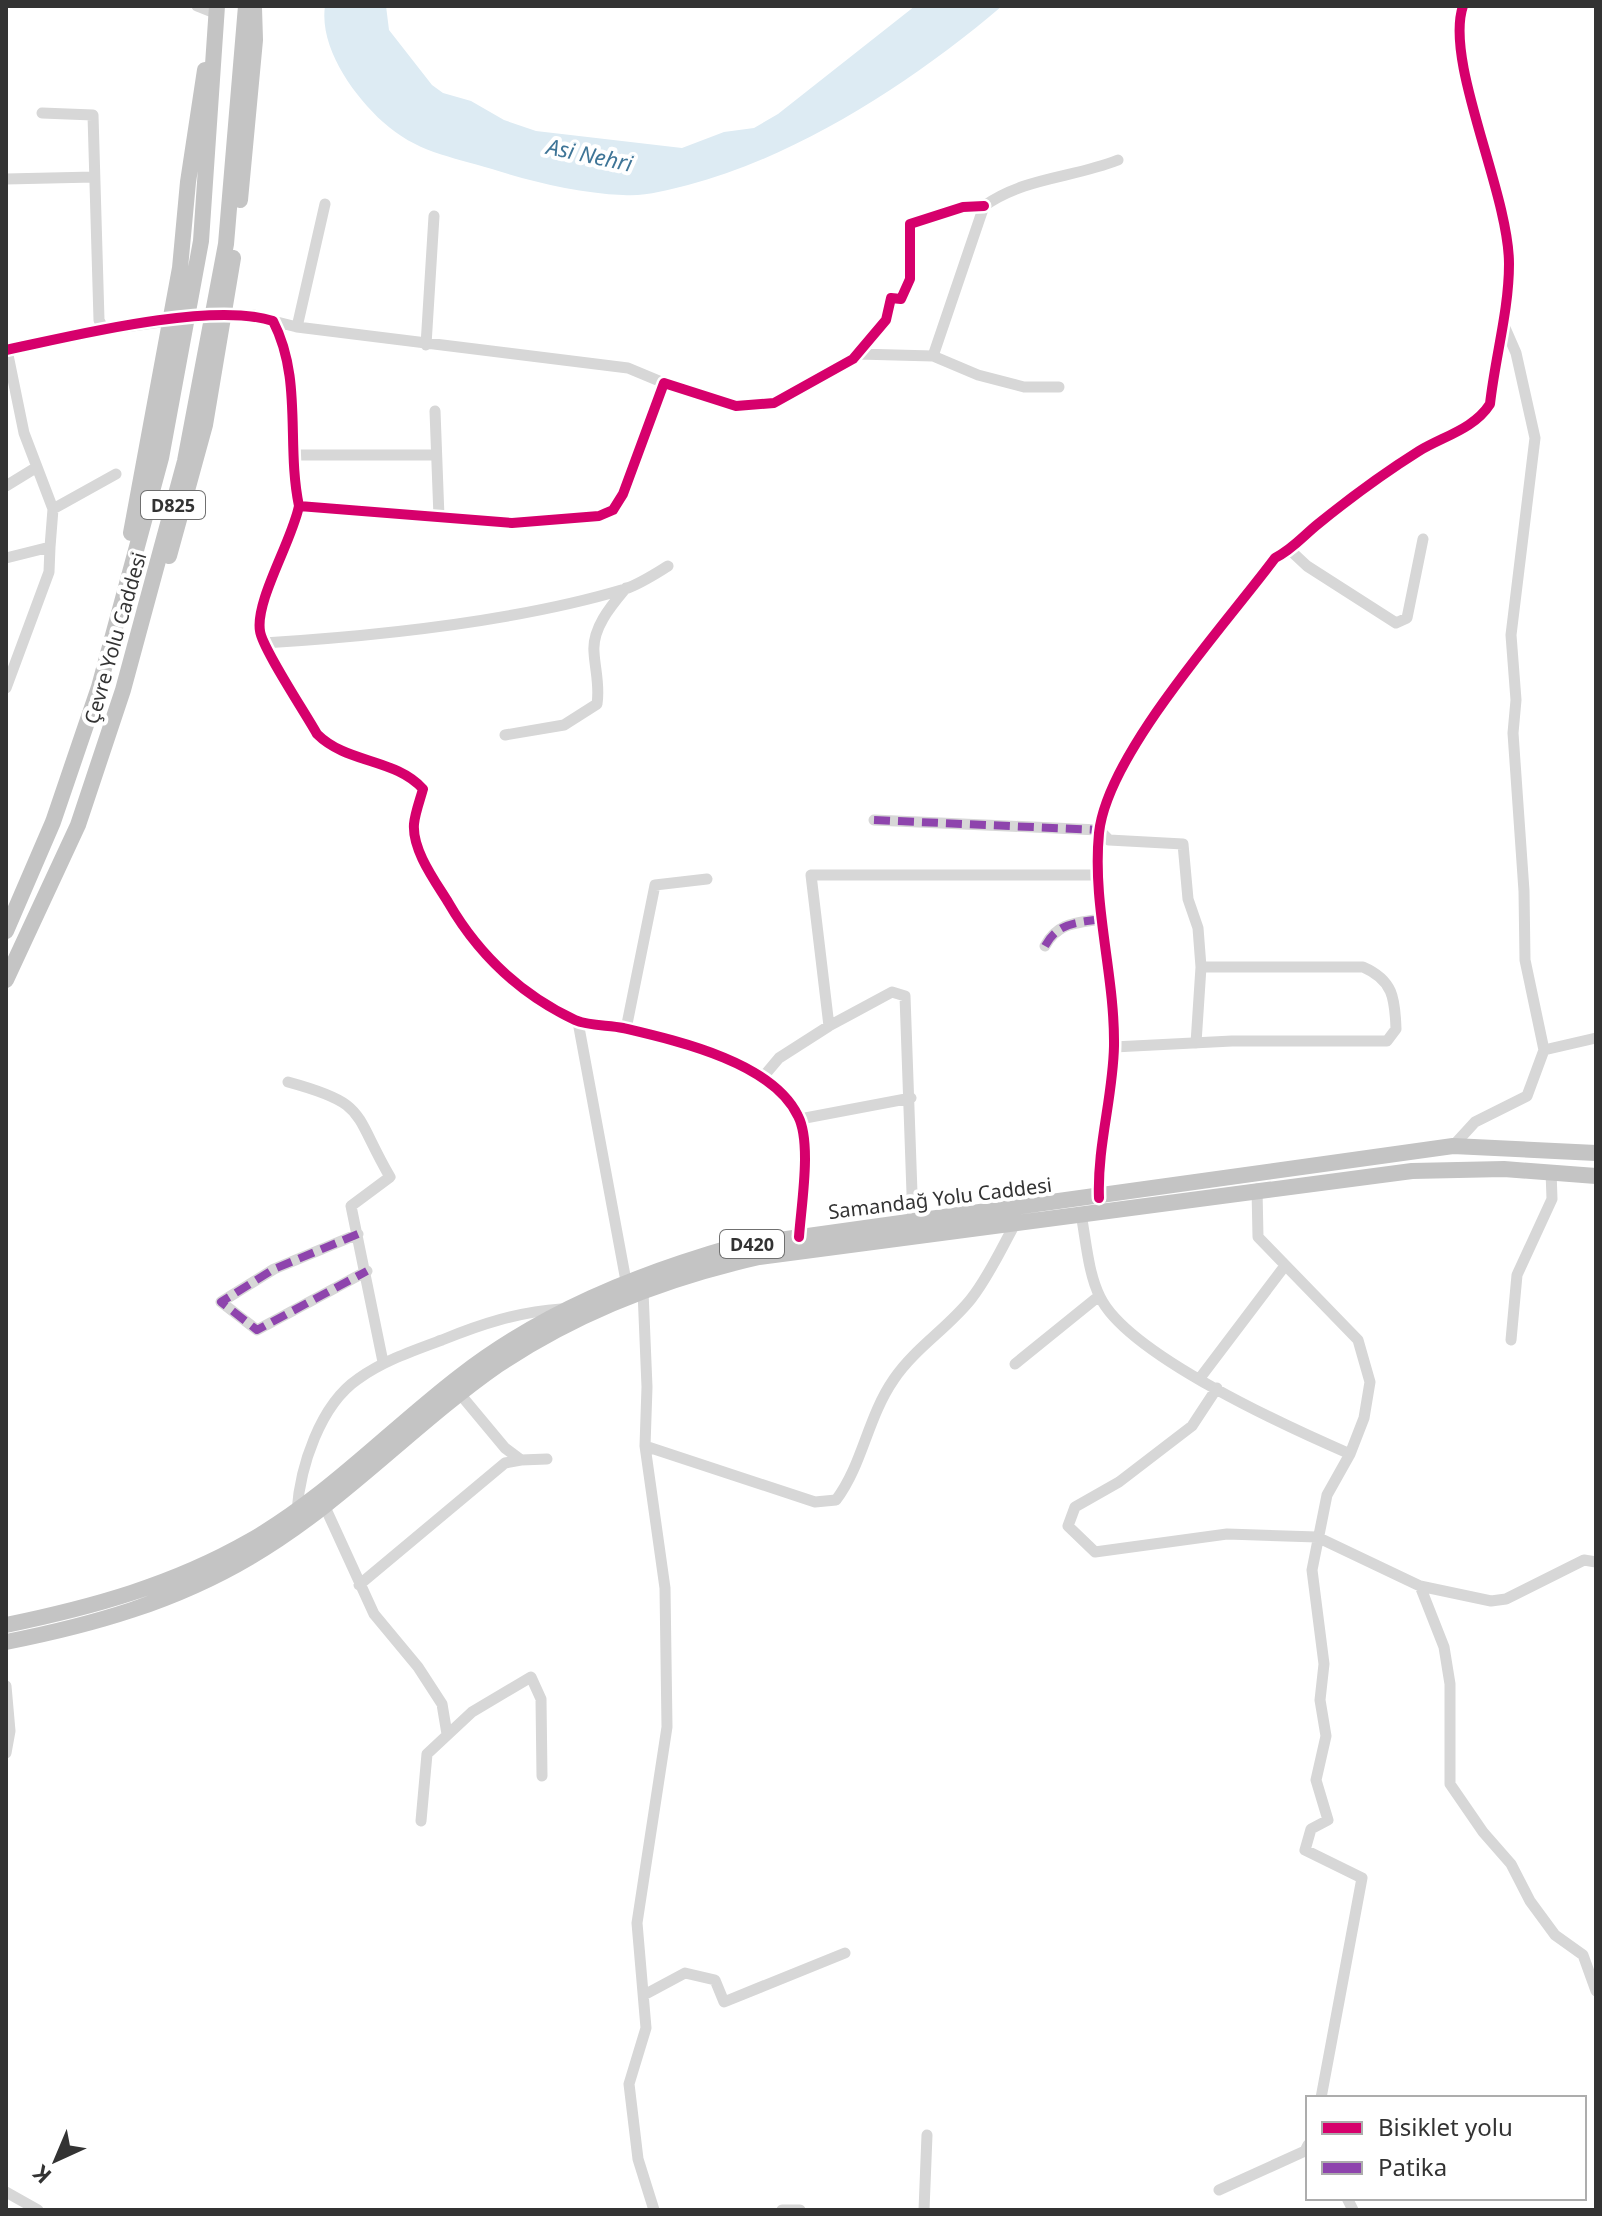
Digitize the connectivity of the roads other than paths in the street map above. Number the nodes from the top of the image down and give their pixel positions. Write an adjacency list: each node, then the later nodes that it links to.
1 (197, 6): 5 (street)
2 (246, 6): 42 (highway, Çevre Yolu Caddesi / D825)
3 (254, 6): 13 (highway)
4 (1463, 6): 15 (street)
5 (217, 10): 14 (highway); 40 (highway, Çevre Yolu Caddesi / D825)
6 (42, 113): 8 (street)
7 (1118, 160): 11 (street)
8 (94, 177): 9 (street); 18 (street)
9 (6, 179)
10 (325, 204): 17 (street)
11 (984, 206): 21 (street); 22 (street)
12 (434, 216): 19 (street)
13 (224, 314): 14 (street, bridge); 16 (street); 42 (highway)
14 (174, 320): 18 (street); 40 (highway)
15 (1501, 320): 36 (street); 60 (street)
16 (273, 321): 17 (street); 26 (street)
17 (297, 327): 19 (street)
18 (104, 330): 20 (street)
19 (426, 345): 23 (street)
20 (7, 350): 28 (street)
21 (858, 354): 22 (street); 23 (street)
22 (933, 356): 24 (street)
23 (664, 383): 33 (street)
24 (1059, 387)
25 (435, 411): 27 (street)
26 (292, 455): 27 (street); 31 (street)
27 (436, 455): 33 (street)
28 (37, 467): 30 (street); 32 (street)
29 (116, 474): 32 (street)
30 (6, 486)
31 (299, 506): 33 (street); 41 (street)
32 (53, 509): 35 (street)
33 (439, 517)
34 (1423, 539): 36 (street)
35 (50, 547): 37 (street); 43 (street)
36 (1291, 551): 46 (street)
37 (6, 558)
38 (668, 566): 39 (street)
39 (626, 588): 41 (street); 44 (street)
40 (124, 592): 50 (highway, Çevre Yolu Caddesi / D825)
41 (264, 643): 54 (street)
42 (135, 647): 53 (highway, Çevre Yolu Caddesi / D825)
43 (7, 684)
44 (505, 735)
45 (874, 820): 46 (street)
46 (1099, 830): 47 (street); 52 (street)
47 (1098, 875): 49 (street); 55 (street)
48 (707, 879): 56 (street)
49 (1101, 919): 51 (street); 59 (street)
50 (6, 931)
51 (1045, 946)
52 (1201, 967): 58 (street); 58 (street)
53 (6, 980)
54 (578, 1022): 56 (street); 78 (street)
55 (829, 1026): 61 (street); 63 (street)
56 (626, 1029): 61 (street)
57 (1596, 1038): 60 (street)
58 (1196, 1043): 59 (street)
59 (1114, 1047): 70 (street)
60 (1544, 1050): 65 (street)
61 (763, 1077): 64 (street)
62 (288, 1082): 74 (street)
63 (911, 1098): 64 (street); 72 (street)
64 (800, 1119): 75 (street)
65 (1453, 1146): 66 (highway, Samandağ Yolu Caddesi / D420); 70 (highway, Samandağ Yolu Caddesi / D420)
66 (1596, 1153)
67 (1551, 1171): 68 (highway, Samandağ Yolu Caddesi / D420); 69 (highway, Samandağ Yolu Caddesi / D420); 82 (street)
68 (1596, 1176)
69 (1257, 1189): 71 (highway, Samandağ Yolu Caddesi / D420); 76 (street)
70 (1099, 1198): 72 (highway, Samandağ Yolu Caddesi / D420)
71 (1081, 1214): 73 (highway, Samandağ Yolu Caddesi / D420); 80 (street)
72 (913, 1221): 75 (highway, Samandağ Yolu Caddesi / D420)
73 (1015, 1224): 79 (highway, Samandağ Yolu Caddesi / D420); 88 (street)
74 (358, 1234): 77 (street); 77 (street)
75 (799, 1237): 78 (highway, Samandağ Yolu Caddesi / D420)
76 (1284, 1267): 85 (street); 89 (street)
77 (367, 1271): 83 (street)
78 (626, 1281): 81 (highway, Samandağ Yolu Caddesi / D420)
79 (643, 1291): 87 (highway, Samandağ Yolu Caddesi / D420); 88 (street)
80 (1099, 1296): 84 (street); 85 (street)
81 (561, 1309): 83 (street); 93 (highway, Samandağ Yolu Caddesi / D420)
82 (1511, 1340)
83 (383, 1362): 93 (street)
84 (1015, 1364)
85 (1200, 1378): 86 (street)
86 (1217, 1388): 89 (street); 94 (street)
87 (460, 1394): 91 (street); 92 (highway, Samandağ Yolu Caddesi / D420)
88 (645, 1446): 107 (street)
89 (1350, 1454): 94 (street)
90 (547, 1459): 91 (street)
91 (521, 1460): 96 (street)
92 (325, 1507): 96 (street); 99 (highway, Samandağ Yolu Caddesi / D420)
93 (297, 1511): 98 (highway, Samandağ Yolu Caddesi / D420)
94 (1317, 1537): 97 (street); 108 (street)
95 (1596, 1562): 97 (street)
96 (359, 1585): 101 (street)
97 (1420, 1586): 106 (street)
98 (6, 1625)
99 (6, 1642)
100 (6, 1686): 102 (street)
101 (447, 1734): 103 (street); 104 (street)
102 (6, 1753)
103 (542, 1776)
104 (421, 1821)
105 (845, 1953): 107 (street)
106 (1596, 1991)
107 (644, 1995): 114 (street)
108 (1321, 2096)
109 (927, 2135): 117 (street)
110 (1306, 2149): 111 (street)
111 (1219, 2190)
112 (6, 2192): 113 (street)
113 (38, 2210)
114 (654, 2210)
115 (782, 2210): 116 (street)
116 (800, 2210)
117 (924, 2210)

